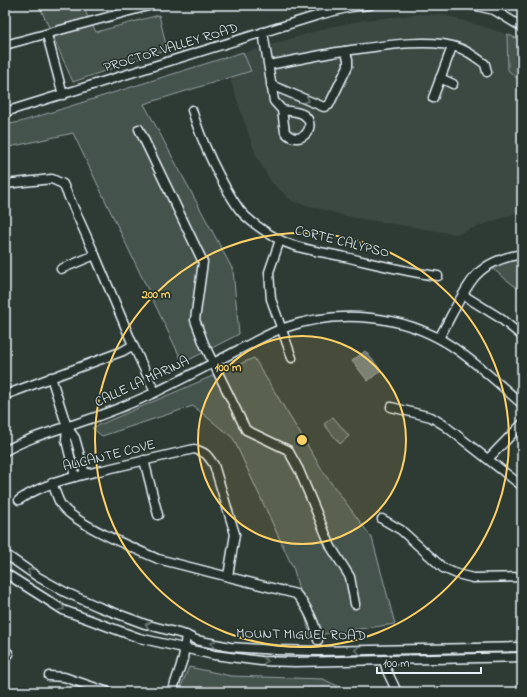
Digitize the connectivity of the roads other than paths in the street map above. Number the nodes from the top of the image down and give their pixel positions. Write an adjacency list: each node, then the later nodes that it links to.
1 (152, 5): 7 (street)
2 (370, 5): 4 (street, PROCTOR VALLEY ROAD)
3 (472, 5): 5 (street)
4 (351, 6): 6 (street, PROCTOR VALLEY ROAD)
5 (522, 27)
6 (263, 32): 11 (street); 16 (street, PROCTOR VALLEY ROAD)
7 (47, 35): 8 (street); 16 (street)
8 (5, 45)
9 (452, 47): 10 (street); 12 (street); 13 (street)
10 (345, 51): 11 (street); 15 (street, one-way to 10)
11 (268, 65): 15 (street)
12 (487, 72)
13 (440, 78): 14 (street); 17 (street)
14 (453, 84)
15 (271, 85): 19 (street)
16 (63, 95): 20 (street, PROCTOR VALLEY ROAD)
17 (432, 98)
18 (192, 110): 23 (street, CORTE CALYPSO)
19 (282, 110)
20 (5, 112)
21 (139, 129): 34 (street)
22 (5, 184): 25 (street)
23 (280, 240): 27 (street, CORTE CALYPSO); 29 (street)
24 (522, 254): 28 (street)
25 (96, 255): 26 (street); 32 (street)
26 (61, 268)
27 (438, 276)
28 (463, 295): 30 (street); 31 (street)
29 (282, 328): 31 (street, CALLE LA MARINA); 33 (street); 34 (street, CALLE LA MARINA)
30 (522, 336)
31 (439, 338): 38 (street, CALLE LA MARINA)
32 (133, 345): 35 (street); 37 (street)
33 (292, 358)
34 (213, 363): 37 (street, CALLE LA MARINA); 58 (street)
35 (51, 377): 36 (street); 41 (street)
36 (6, 392)
37 (155, 392): 41 (street, CALLE LA MARINA)
38 (522, 404)
39 (391, 407): 45 (street)
40 (522, 424): 45 (street)
41 (66, 427): 42 (street, CALLE LA MARINA); 43 (street); 44 (street)
42 (5, 451)
43 (79, 454): 44 (street); 47 (street)
44 (70, 456): 48 (street)
45 (488, 459): 50 (street)
46 (144, 460): 47 (street, ALICANTE COVE); 52 (street); 56 (street, ALICANTE COVE)
47 (85, 474): 48 (street, ALICANTE COVE)
48 (75, 477): 49 (street, ALICANTE COVE)
49 (52, 484): 51 (street, ALICANTE COVE); 56 (street)
50 (522, 486)
51 (19, 500)
52 (158, 515)
53 (382, 519): 57 (street)
54 (5, 554): 59 (street, MOUNT MIGUEL ROAD, one-way to 54)
55 (5, 573): 62 (street, MOUNT MIGUEL ROAD, one-way to 62)
56 (228, 576): 60 (street)
57 (522, 577)
58 (355, 604)
59 (186, 635): 61 (street, MOUNT MIGUEL ROAD, one-way to 59); 62 (street)
60 (318, 640)
61 (522, 647)
62 (185, 649): 64 (street, MOUNT MIGUEL ROAD, one-way to 64); 67 (street)
63 (522, 657): 64 (street, MOUNT MIGUEL ROAD)
64 (384, 660): 68 (street)
65 (49, 676): 66 (street)
66 (108, 692)
67 (172, 692)
68 (397, 692)

